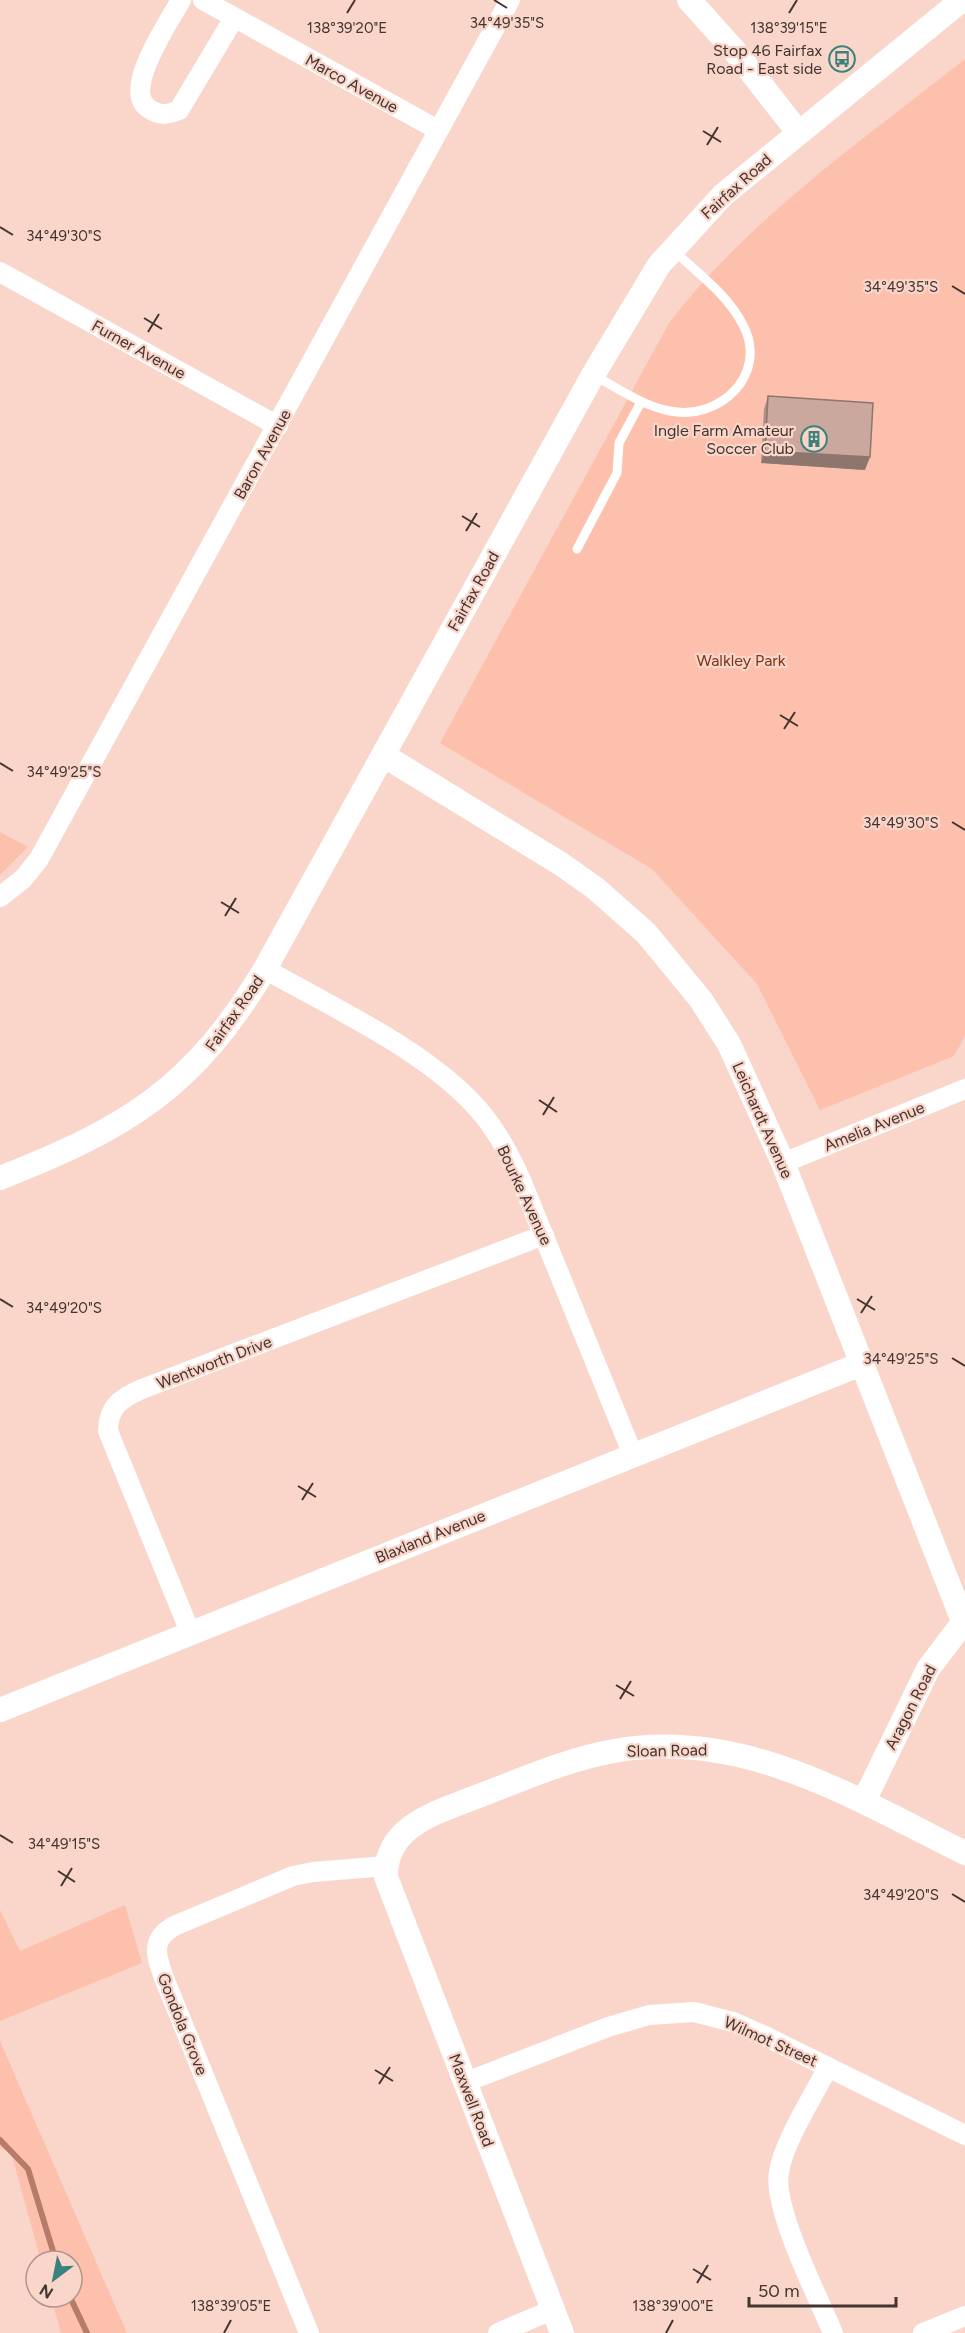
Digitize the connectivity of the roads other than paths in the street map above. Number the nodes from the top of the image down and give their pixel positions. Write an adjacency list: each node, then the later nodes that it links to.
1 (181, 0): 6 (street)
2 (203, 0): 6 (street, Marco Avenue)
3 (510, 0): 7 (street, Baron Avenue)
4 (689, 0): 8 (street)
5 (962, 0): 8 (street, Fairfax Road)
6 (234, 18): 7 (street, Marco Avenue)
7 (438, 130): 13 (street, Baron Avenue)
8 (798, 132): 9 (street, Fairfax Road)
9 (671, 249): 11 (street, Fairfax Road); 12 (lane)
10 (0, 272): 13 (street, Furner Avenue)
11 (593, 375): 12 (lane); 15 (street, Fairfax Road)
12 (641, 402): 14 (lane)
13 (278, 426): 16 (street, Baron Avenue)
14 (577, 549)
15 (383, 755): 17 (street, Fairfax Road); 19 (street, Leichardt Avenue)
16 (0, 897)
17 (265, 969): 20 (street, Fairfax Road); 21 (street, Bourke Avenue)
18 (965, 1089): 19 (street, Amelia Avenue)
19 (783, 1163): 22 (street, Leichardt Avenue)
20 (0, 1178)
21 (544, 1235): 23 (street, Bourke Avenue); 25 (street, Wentworth Drive)
22 (861, 1364): 23 (street, Blaxland Avenue); 24 (street, Leichardt Avenue)
23 (633, 1455): 25 (street, Blaxland Avenue)
24 (964, 1621): 27 (street, Aragon Road)
25 (190, 1632): 26 (street, Blaxland Avenue)
26 (0, 1710)
27 (864, 1801): 28 (street, Sloan Road); 29 (street, Sloan Road)
28 (965, 1853)
29 (386, 1866): 31 (street, Maxwell Road); 35 (street, Gondola Grove)
30 (828, 2067): 31 (street, Wilmot Street); 32 (street, Wilmot Street); 38 (street)
31 (466, 2082): 33 (street, Maxwell Road)
32 (965, 2135)
33 (552, 2310): 36 (street); 37 (street, Maxwell Road)
34 (965, 2316): 39 (street)
35 (309, 2333)
36 (498, 2333)
37 (562, 2333)
38 (833, 2333)
39 (922, 2333)

